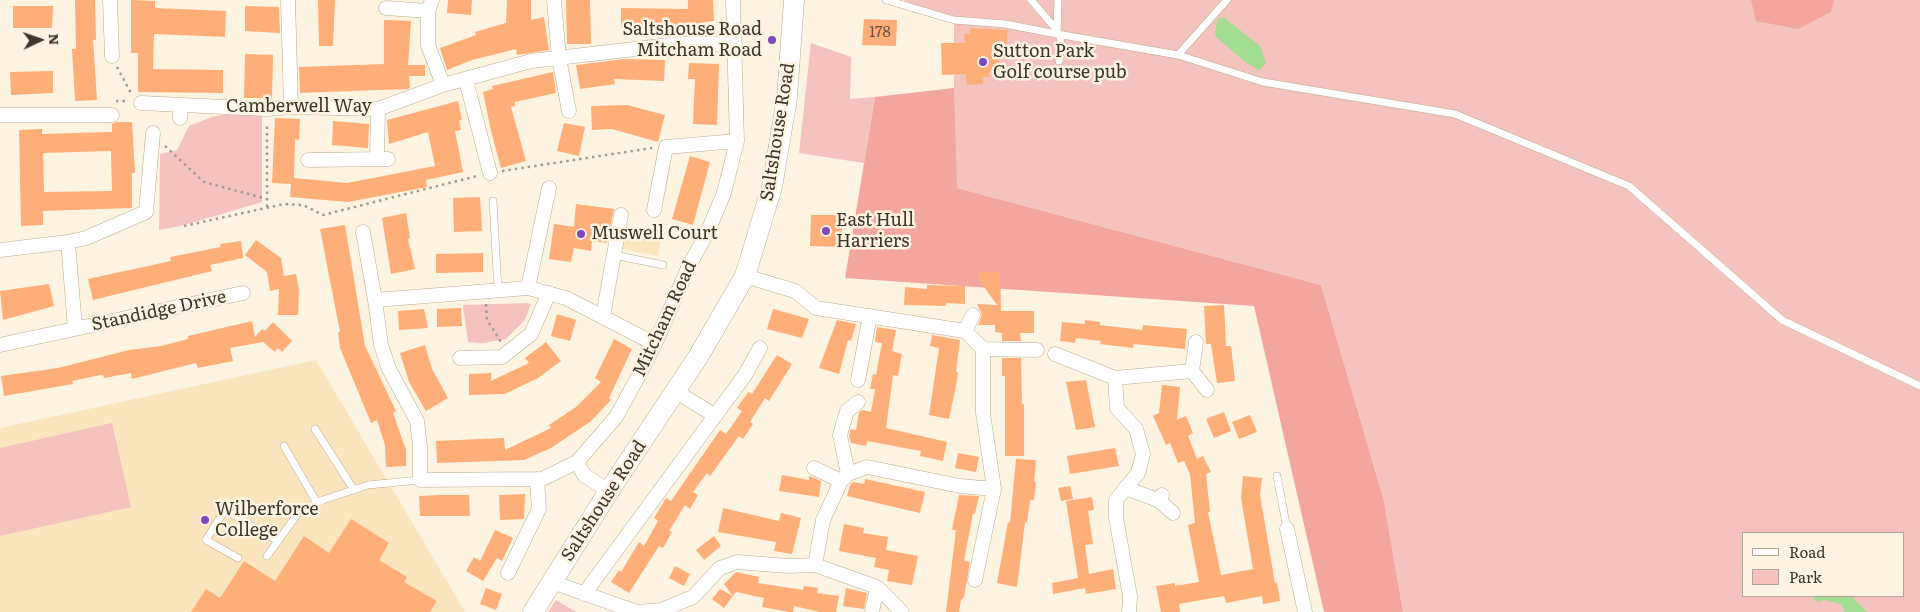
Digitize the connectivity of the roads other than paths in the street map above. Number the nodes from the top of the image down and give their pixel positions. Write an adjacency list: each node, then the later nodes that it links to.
1 (110, 0): 15 (street)
2 (288, 0): 21 (street)
3 (734, 0): 13 (street, Mitcham Road)
4 (794, 0): 39 (main road, Saltshouse Road)
5 (886, 0): 12 (lane)
6 (1030, 0): 12 (lane)
7 (1058, 0): 12 (lane)
8 (1227, 0): 14 (lane)
9 (430, 6): 11 (street); 19 (street)
10 (558, 7): 16 (street)
11 (386, 8)
12 (1059, 33): 14 (lane); 17 (lane)
13 (735, 44): 16 (street, Camberwell Way); 27 (street, Mitcham Road)
14 (1178, 55): 61 (lane)
15 (112, 56)
16 (559, 58): 18 (street, Camberwell Way); 23 (street)
17 (1059, 61)
18 (466, 80): 19 (street, Camberwell Way); 29 (street)
19 (443, 85): 22 (street, Camberwell Way)
20 (137, 102): 21 (street, Camberwell Way)
21 (290, 106): 22 (street, Camberwell Way)
22 (378, 109): 28 (street)
23 (569, 111)
24 (0, 115): 25 (street)
25 (112, 115)
26 (153, 134): 35 (street)
27 (737, 141): 32 (street); 51 (street, Mitcham Road)
28 (308, 160)
29 (490, 173)
30 (549, 188): 40 (street)
31 (493, 201): 41 (lane)
32 (654, 210)
33 (622, 215): 37 (street)
34 (362, 232): 44 (street)
35 (68, 242): 36 (street); 48 (street, Standidge Drive)
36 (0, 250)
37 (614, 255): 38 (lane); 46 (street)
38 (664, 265)
39 (745, 276): 47 (street); 62 (main road, Saltshouse Road)
40 (528, 288): 41 (street); 43 (street)
41 (492, 290): 44 (street)
42 (243, 293): 48 (street, Standidge Drive)
43 (549, 294): 46 (street); 57 (street)
44 (375, 300): 73 (street)
45 (973, 315): 49 (street)
46 (603, 316): 51 (street)
47 (870, 316): 49 (street); 60 (street)
48 (75, 328): 52 (street, Standidge Drive)
49 (965, 331): 54 (street)
50 (1196, 342): 58 (street)
51 (655, 344): 68 (street, Mitcham Road)
52 (0, 345)
53 (760, 348): 65 (street, Saltshouse Road)
54 (983, 349): 55 (street); 75 (street)
55 (1037, 350)
56 (1055, 354): 59 (street)
57 (460, 358)
58 (1192, 371): 59 (street); 63 (street)
59 (1115, 378): 74 (street)
60 (858, 380)
61 (1920, 386)
62 (675, 391): 65 (street); 77 (main road, Saltshouse Road)
63 (1211, 393)
64 (858, 402): 71 (street)
65 (714, 415): 89 (street, Saltshouse Road)
66 (316, 429): 76 (lane)
67 (284, 446): 78 (lane)
68 (577, 462): 72 (street); 77 (street)
69 (814, 468): 71 (street)
70 (1277, 476): 80 (lane)
71 (844, 477): 75 (street); 84 (street)
72 (538, 479): 73 (street); 85 (street)
73 (420, 480): 76 (lane)
74 (1125, 488): 79 (street); 94 (street)
75 (994, 489): 86 (street)
76 (354, 490): 78 (lane)
77 (609, 492): 87 (main road, Saltshouse Road)
78 (316, 503): 81 (lane)
79 (1173, 513)
80 (1287, 529): 90 (street)
81 (278, 541): 82 (lane); 83 (lane)
82 (267, 556)
83 (238, 558)
84 (815, 565): 88 (street); 89 (street)
85 (508, 573)
86 (974, 580)
87 (552, 582): 89 (street); 91 (main road, Saltshouse Road)
88 (877, 587): 92 (street); 93 (street)
89 (584, 594)
90 (1300, 611)
91 (533, 612)
92 (872, 612)
93 (902, 612)
94 (1129, 612)

